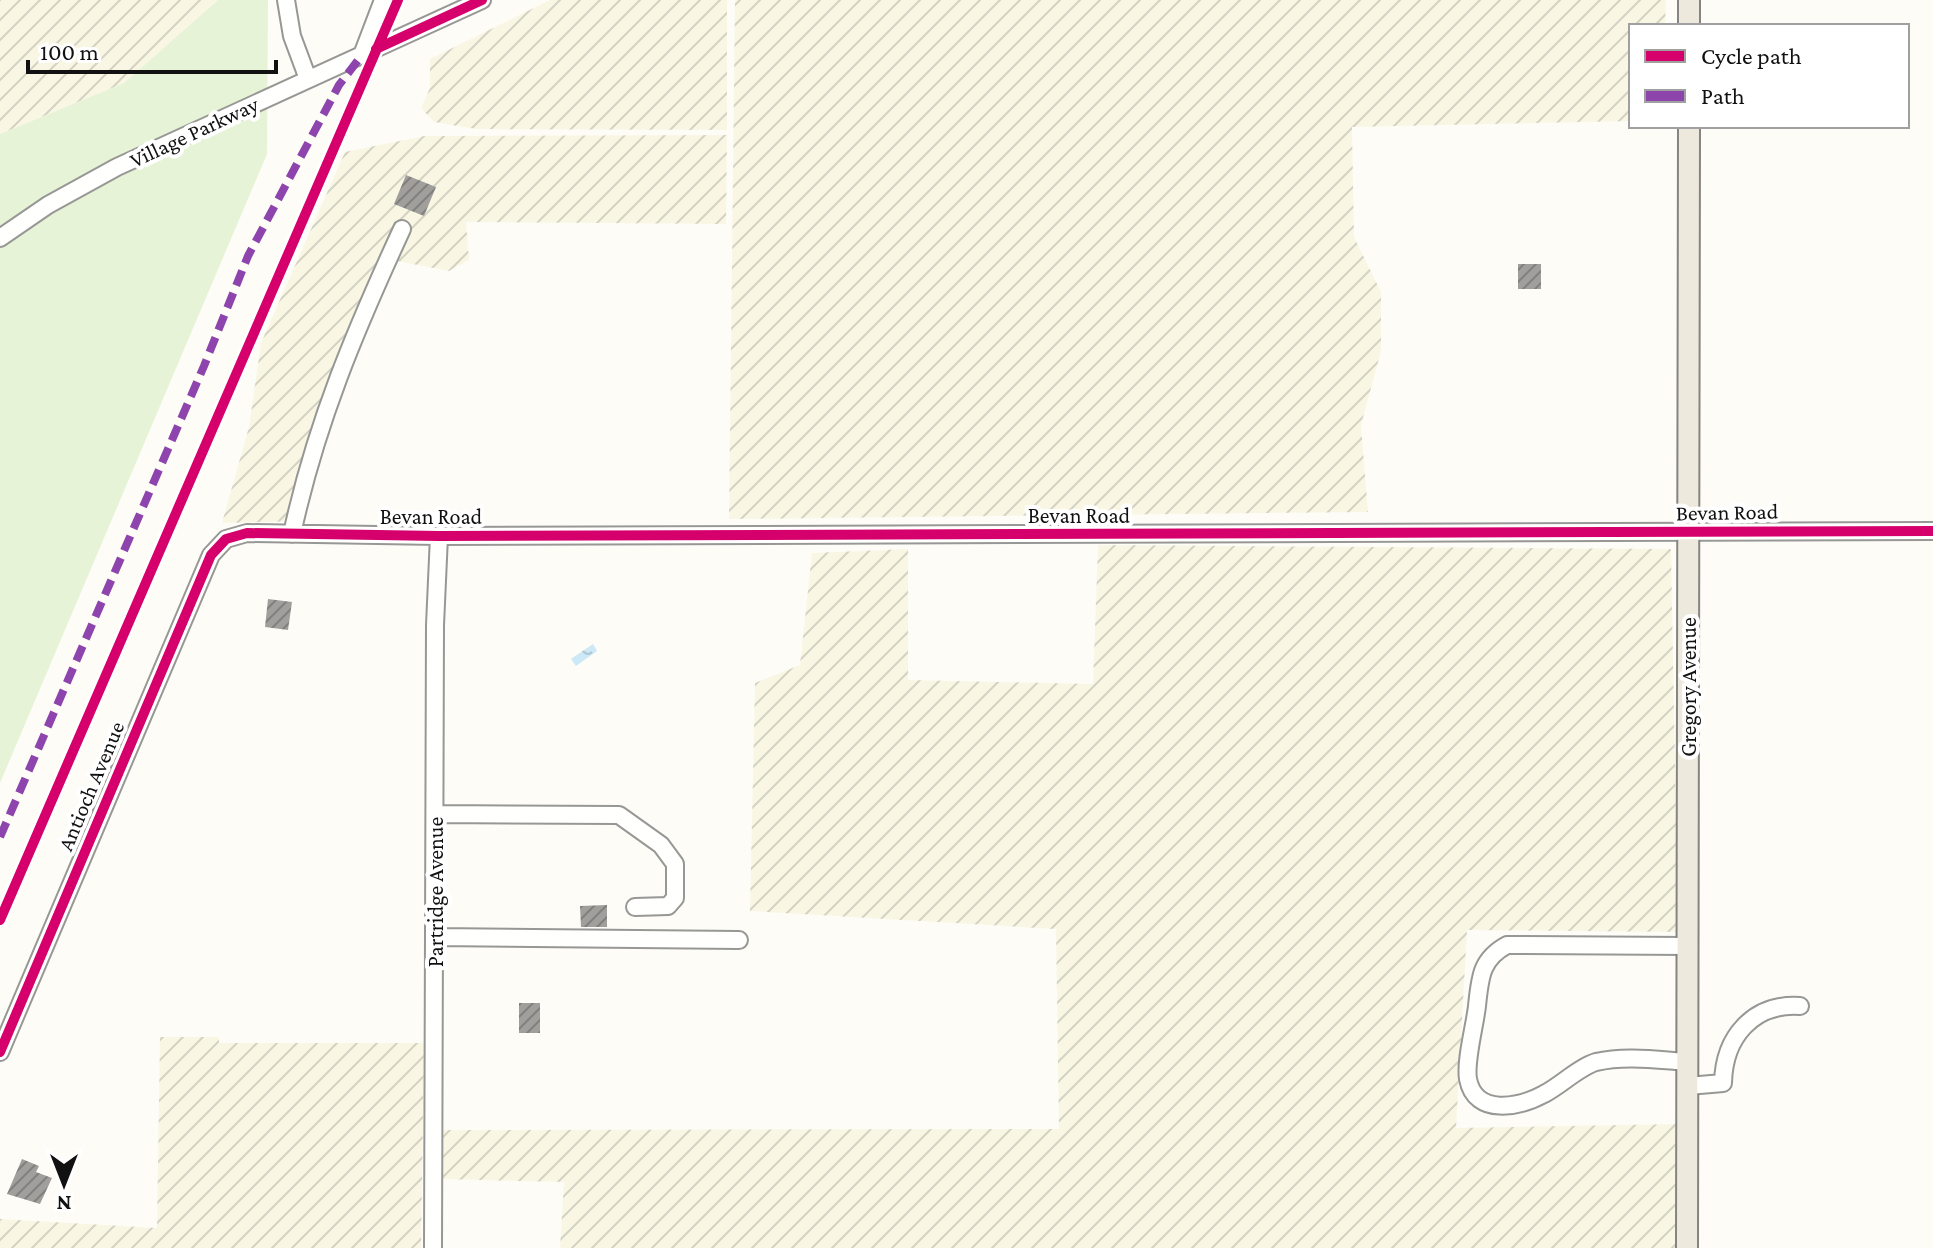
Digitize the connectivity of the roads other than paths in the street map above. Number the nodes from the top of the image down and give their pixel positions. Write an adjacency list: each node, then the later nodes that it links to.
1 (286, 0): 7 (street)
2 (383, 0): 6 (street)
3 (482, 0): 6 (street, Village Parkway)
4 (1689, 0): 5 (main road)
5 (1689, 24)
6 (362, 55): 7 (street, Village Parkway)
7 (308, 79): 10 (street, Village Parkway)
8 (1689, 128): 12 (main road, Gregory Avenue)
9 (402, 229): 13 (street)
10 (0, 238)
11 (1933, 531): 12 (street, Bevan Road)
12 (1689, 533): 14 (street, Bevan Road); 20 (main road, Gregory Avenue)
13 (292, 534): 14 (street, Bevan Road); 15 (street, Bevan Road)
14 (439, 536): 16 (street, Partridge Avenue)
15 (226, 539): 22 (street, Antioch Avenue)
16 (435, 814): 17 (street); 18 (street, Partridge Avenue)
17 (635, 907)
18 (435, 937): 19 (street); 25 (street, Partridge Avenue)
19 (739, 940)
20 (1688, 946): 23 (main road, Gregory Avenue); 23 (street)
21 (1800, 1006): 24 (street)
22 (0, 1052)
23 (1688, 1062): 24 (main road, Gregory Avenue)
24 (1688, 1086): 26 (main road, Gregory Avenue)
25 (433, 1248)
26 (1687, 1248)

